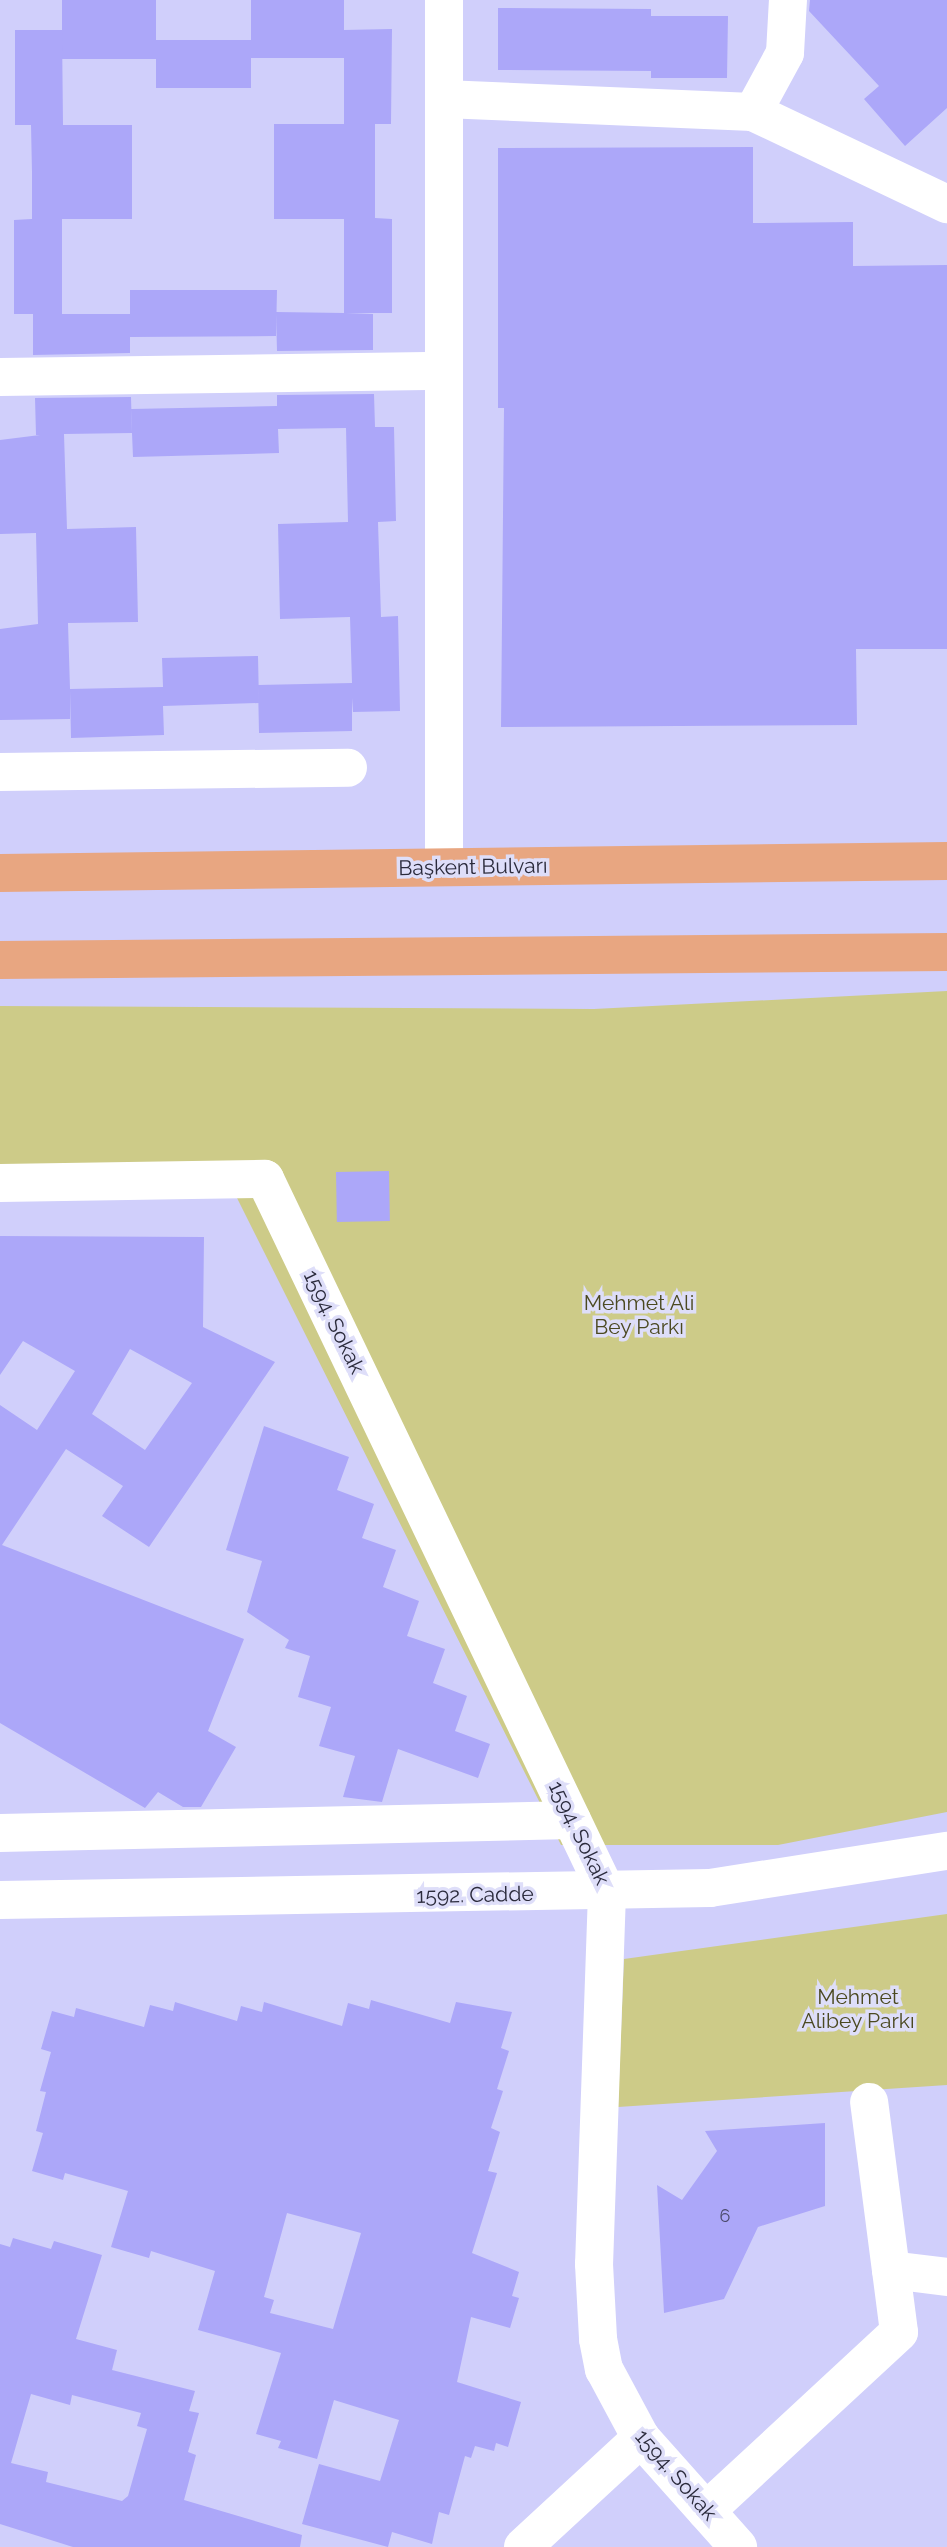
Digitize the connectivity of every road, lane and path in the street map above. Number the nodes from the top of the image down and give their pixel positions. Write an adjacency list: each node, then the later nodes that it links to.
1 (444, 0): 3 (street)
2 (788, 0): 4 (street)
3 (444, 99): 4 (street); 6 (street)
4 (753, 112): 5 (street)
5 (947, 204)
6 (444, 371): 7 (street); 11 (street)
7 (0, 377)
8 (348, 768): 9 (street)
9 (0, 772)
10 (947, 860): 11 (main road, Başkent Bulvarı)
11 (444, 867): 12 (main road, Başkent Bulvarı)
12 (0, 873)
13 (947, 952): 14 (main road)
14 (0, 960)
15 (0, 1183): 16 (street, 1594. Sokak)
16 (572, 1820): 17 (street); 19 (street, 1594. Sokak)
17 (0, 1833)
18 (947, 1851): 19 (street, 1592. Cadde)
19 (607, 1893): 20 (street, 1592. Cadde); 24 (street, 1594. Sokak)
20 (0, 1900)
21 (869, 2102): 22 (street)
22 (891, 2270): 23 (street); 25 (street)
23 (947, 2277)
24 (640, 2438): 25 (street, 1594. Sokak); 26 (street)
25 (706, 2511): 27 (street, 1594. Sokak)
26 (523, 2547)
27 (738, 2547)

